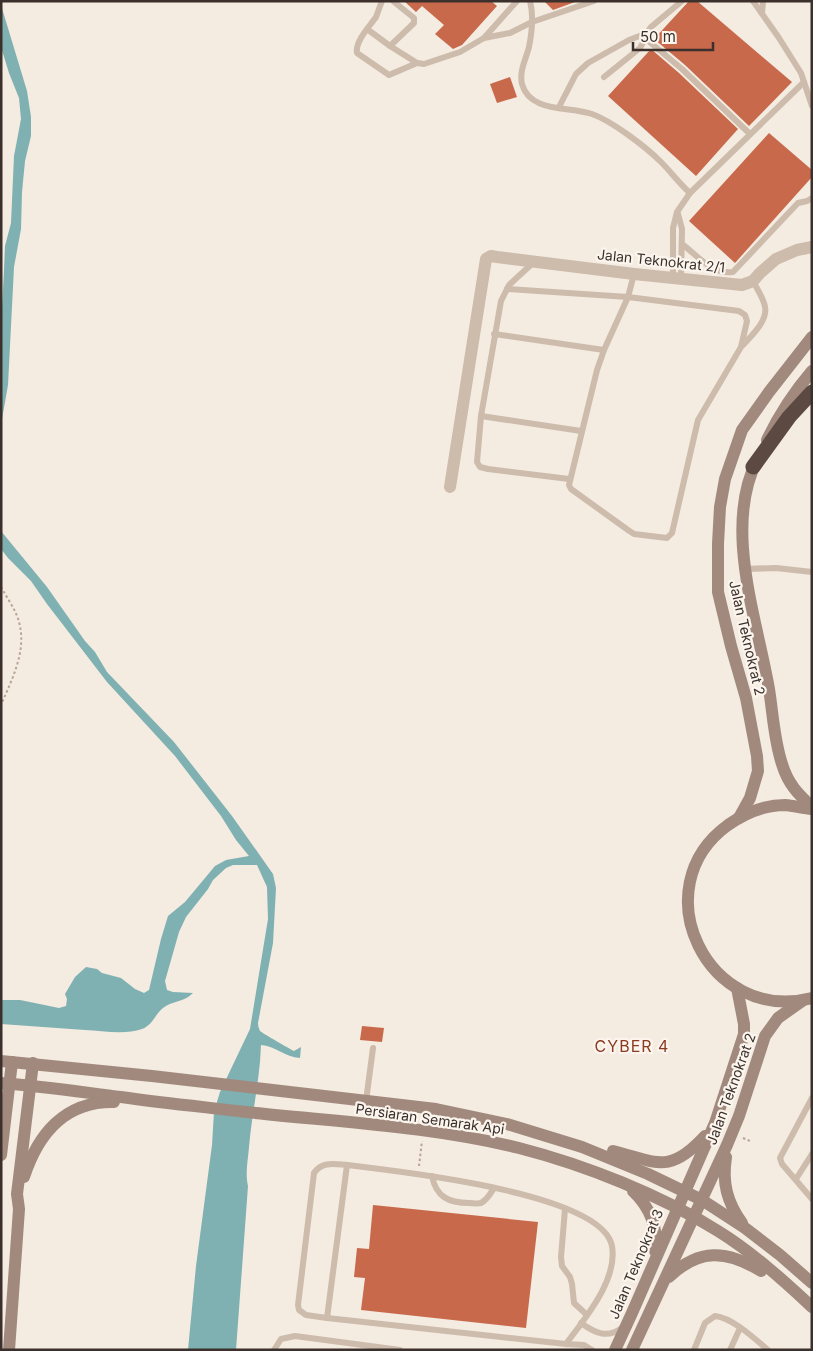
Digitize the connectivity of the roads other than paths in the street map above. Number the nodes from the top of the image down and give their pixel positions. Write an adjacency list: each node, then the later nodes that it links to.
1 (382, 1): 11 (lane)
2 (393, 1): 14 (lane)
3 (517, 1): 13 (lane)
4 (530, 1): 10 (lane)
5 (594, 1): 10 (lane)
6 (682, 1): 12 (lane)
7 (753, 1): 9 (lane)
8 (763, 1): 9 (lane)
9 (762, 13): 17 (lane)
10 (532, 22): 13 (lane); 19 (lane)
11 (367, 29): 14 (lane); 15 (lane)
12 (646, 36): 16 (lane); 19 (lane); 20 (lane)
13 (484, 38): 15 (lane)
14 (390, 46): 15 (lane)
15 (417, 63)
16 (604, 77)
17 (804, 82): 18 (lane); 20 (lane)
18 (812, 106)
19 (559, 107): 21 (lane)
20 (750, 134): 21 (lane)
21 (690, 193): 23 (lane)
22 (812, 198): 24 (lane)
23 (677, 212): 24 (lane); 28 (lane)
24 (682, 244): 28 (lane)
25 (812, 247): 29 (street)
26 (534, 262): 27 (street, Jalan Teknokrat 2/1); 30 (lane); 42 (street, Jalan Teknokrat 2/1)
27 (634, 274): 28 (street, Jalan Teknokrat 2/1); 31 (lane)
28 (677, 278): 29 (street, Jalan Teknokrat 2/1)
29 (753, 281): 34 (lane)
30 (506, 289): 31 (lane); 32 (lane)
31 (628, 297): 34 (lane); 35 (lane)
32 (494, 334): 35 (lane); 38 (lane)
33 (812, 337): 46 (main road, Jalan Teknokrat 2)
34 (741, 347): 41 (lane)
35 (604, 350): 39 (lane)
36 (812, 371): 40 (main road, Jalan Teknokrat 2)
37 (812, 392): 40 (highway)
38 (481, 416): 39 (lane); 41 (lane)
39 (582, 430): 41 (lane)
40 (753, 467): 43 (main road, Jalan Teknokrat 2)
41 (569, 479)
42 (450, 487)
43 (744, 569): 44 (lane); 45 (main road, Jalan Teknokrat 2)
44 (812, 572)
45 (812, 808): 46 (main road)
46 (739, 818): 47 (main road)
47 (736, 988): 48 (main road); 57 (main road, Jalan Teknokrat 2)
48 (807, 999): 58 (main road, Jalan Teknokrat 2)
49 (373, 1048): 55 (lane)
50 (6, 1062): 51 (main road, Persiaran Semarak Api); 52 (main road)
51 (33, 1063): 53 (main road); 55 (main road, Persiaran Semarak Api)
52 (5, 1083): 53 (main road, Persiaran Semarak Api); 61 (main road)
53 (31, 1085): 56 (main road, Persiaran Semarak Api); 70 (main road)
54 (812, 1098): 64 (lane)
55 (366, 1101): 59 (main road, Persiaran Semarak Api)
56 (157, 1102): 65 (main road, Persiaran Semarak Api); 70 (main road)
57 (711, 1130): 59 (main road); 67 (main road, Jalan Teknokrat 2)
58 (729, 1140): 69 (main road, Jalan Teknokrat 2); 74 (main road)
59 (574, 1144): 67 (main road, Persiaran Semarak Api)
60 (812, 1154): 64 (lane)
61 (1, 1155)
62 (347, 1165): 63 (lane); 81 (lane); 81 (lane)
63 (432, 1176): 66 (lane); 66 (lane)
64 (796, 1179): 68 (lane)
65 (628, 1186): 71 (main road, Persiaran Semarak Api); 75 (main road)
66 (494, 1188): 72 (lane)
67 (684, 1190): 69 (main road, Persiaran Semarak Api); 71 (main road, Jalan Teknokrat 3)
68 (812, 1199)
69 (702, 1200): 73 (main road); 74 (main road, Persiaran Semarak Api)
70 (20, 1208): 87 (main road)
71 (677, 1208): 73 (main road, Persiaran Semarak Api); 75 (main road, Jalan Teknokrat 3)
72 (566, 1209): 80 (lane); 80 (lane)
73 (693, 1216): 76 (main road); 78 (main road, Persiaran Semarak Api)
74 (745, 1228): 77 (main road, Persiaran Semarak Api)
75 (651, 1268): 83 (main road, Jalan Teknokrat 3)
76 (664, 1281): 78 (main road); 92 (main road)
77 (812, 1283)
78 (801, 1297): 79 (main road, Persiaran Semarak Api)
79 (812, 1307)
80 (587, 1315): 82 (lane)
81 (327, 1318): 85 (lane)
82 (581, 1323): 83 (lane); 85 (lane)
83 (627, 1324): 91 (main road, Jalan Teknokrat 3)
84 (740, 1328): 86 (lane); 93 (lane); 94 (lane)
85 (566, 1344): 90 (lane)
86 (767, 1349)
87 (9, 1350)
88 (274, 1350): 89 (lane)
89 (400, 1350)
90 (592, 1350)
91 (615, 1350)
92 (632, 1350)
93 (694, 1350)
94 (730, 1350)

